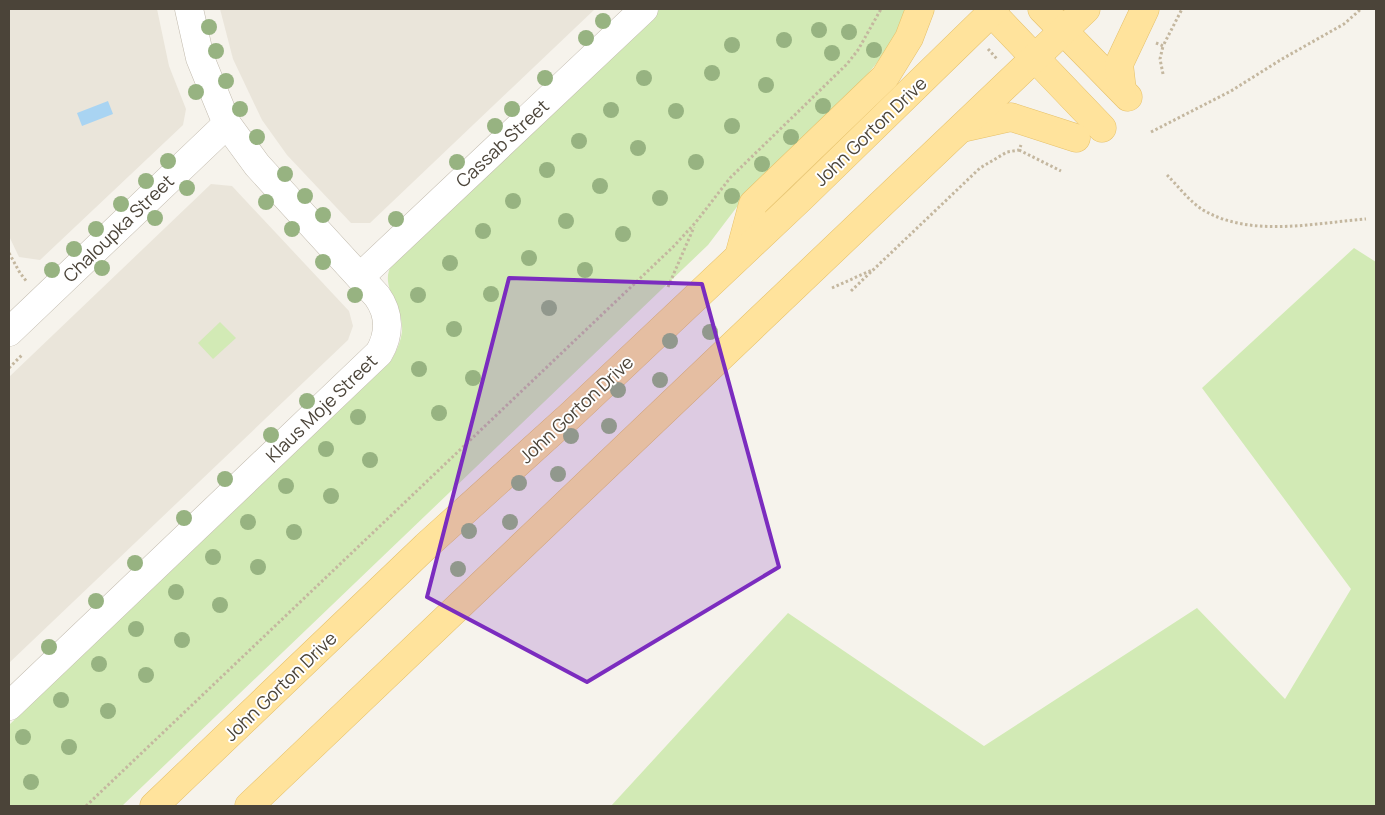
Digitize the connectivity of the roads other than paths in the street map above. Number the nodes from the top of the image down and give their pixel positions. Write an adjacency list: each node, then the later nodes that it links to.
1 (189, 9): 10 (street, Klaus Moje Street)
2 (644, 9): 15 (street, Cassab Street)
3 (920, 9): 14 (main road)
4 (1042, 9): 8 (main road)
5 (1086, 9): 8 (main road)
6 (1145, 9): 8 (main road)
7 (992, 10): 9 (main road); 14 (main road, John Gorton Drive)
8 (1063, 31): 9 (main road)
9 (1035, 58): 11 (main road); 12 (main road)
10 (227, 124): 15 (street, Klaus Moje Street); 16 (street, Chaloupka Street)
11 (962, 128): 13 (main road); 19 (main road)
12 (1102, 128)
13 (1076, 138)
14 (739, 256): 18 (main road, John Gorton Drive)
15 (360, 277): 17 (street, Klaus Moje Street)
16 (18, 324)
17 (9, 706)
18 (154, 806)
19 (249, 806)

